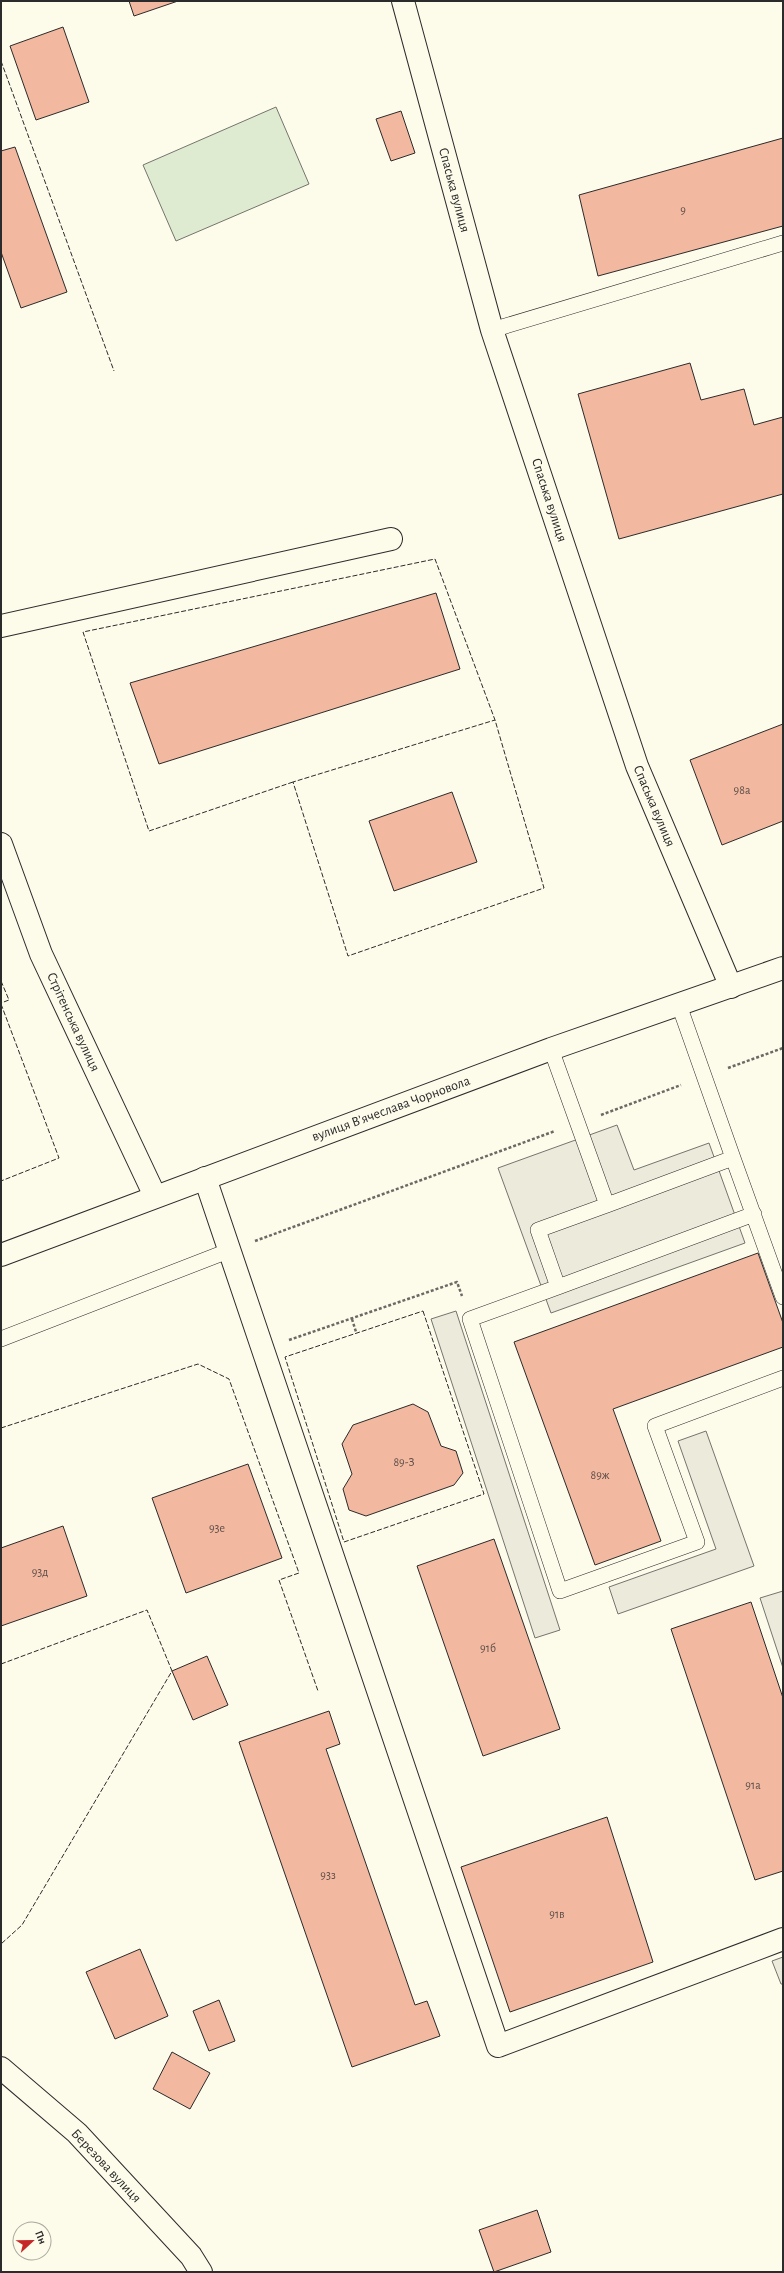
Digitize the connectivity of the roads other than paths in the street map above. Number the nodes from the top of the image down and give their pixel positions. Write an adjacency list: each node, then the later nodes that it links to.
1 (403, 1): 3 (street, Спаська вулиця)
2 (783, 243): 3 (lane)
3 (492, 330): 8 (street, Спаська вулиця)
4 (392, 540): 5 (street)
5 (1, 626)
6 (1, 844): 13 (street, Стрітенська вулиця)
7 (783, 968): 8 (street, вулиця Вʼячеслава Чорновола)
8 (731, 986): 9 (street, вулиця Вʼячеслава Чорновола)
9 (679, 1005): 10 (street, вулиця Вʼячеслава Чорновола); 11 (lane)
10 (551, 1049): 12 (street, вулиця Вʼячеслава Чорновола); 14 (lane)
11 (733, 1158): 14 (lane); 15 (lane)
12 (205, 1178): 13 (street, вулиця Вʼячеслава Чорновола); 16 (street)
13 (155, 1196): 17 (street, вулиця Вʼячеслава Чорновола)
14 (607, 1205): 18 (lane)
15 (754, 1214): 18 (lane); 19 (lane)
16 (228, 1251): 20 (lane); 22 (street)
17 (1, 1255)
18 (558, 1287): 21 (lane)
19 (783, 1298)
20 (1, 1339)
21 (783, 1378)
22 (783, 1939)
23 (1, 2068): 24 (street, Березова вулиця)
24 (201, 2272)

